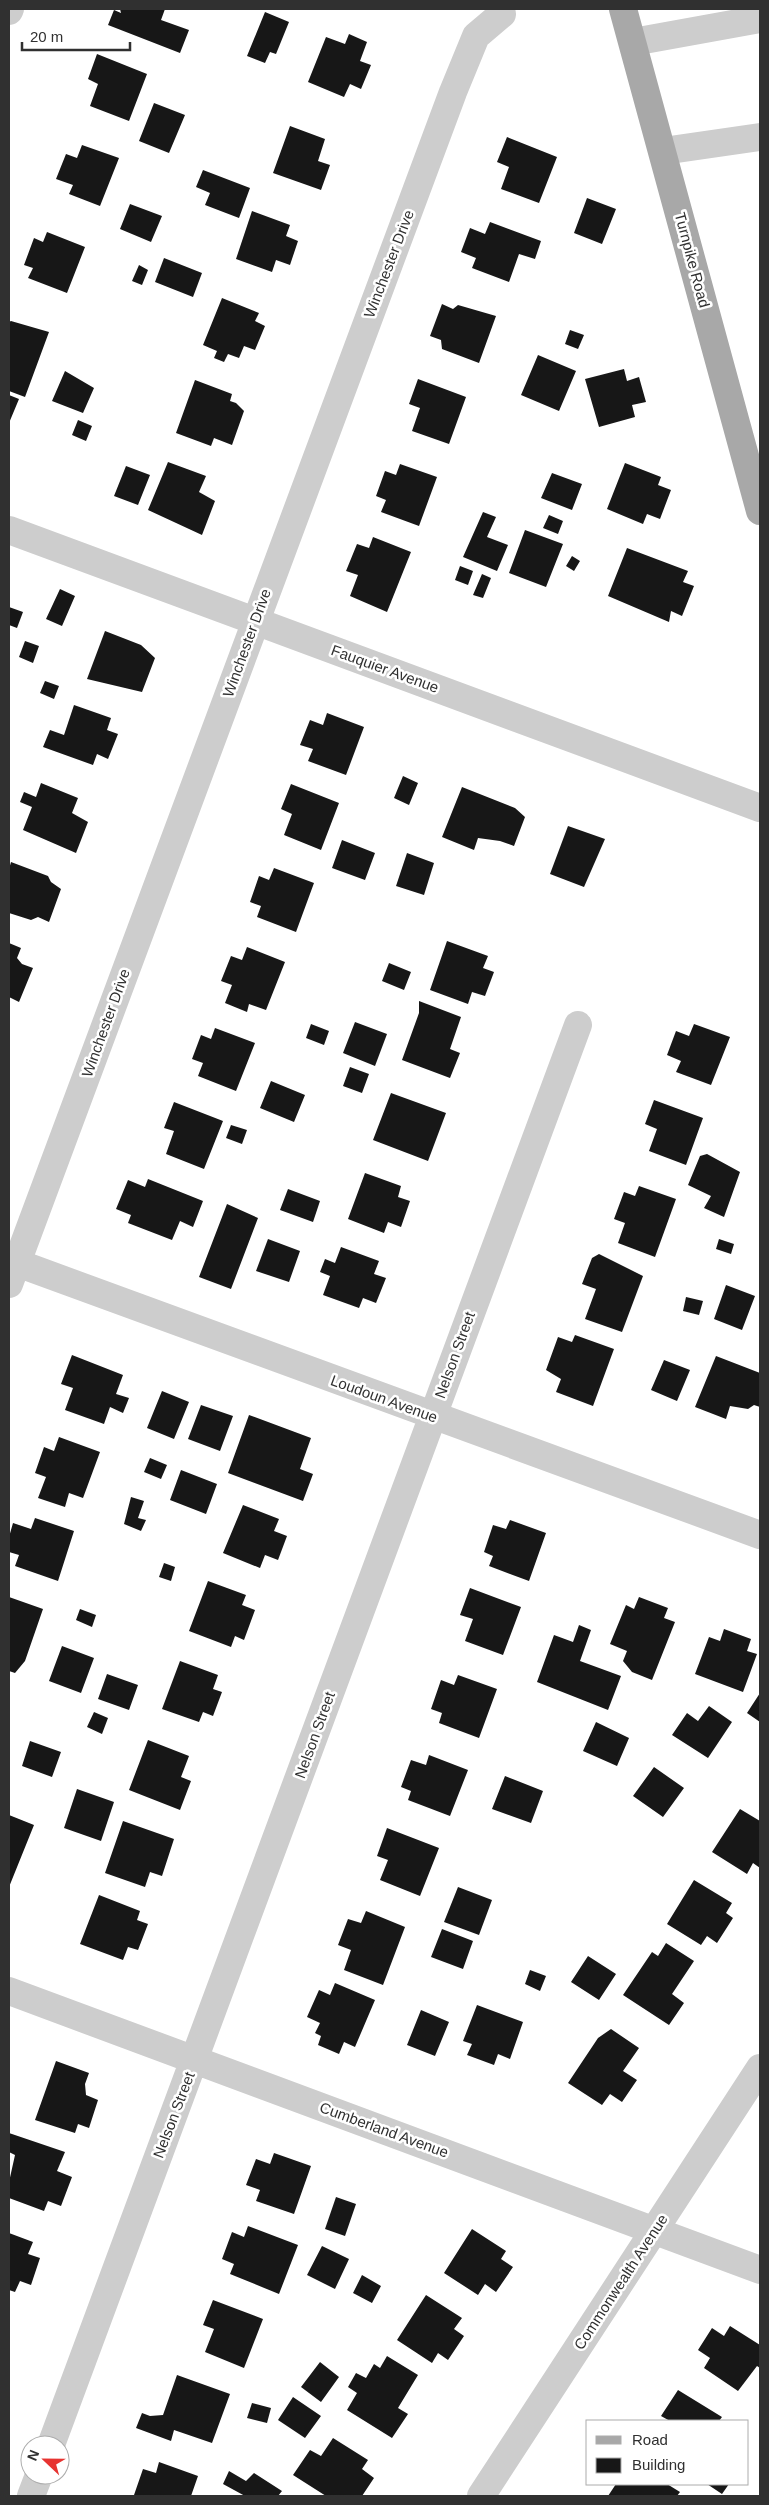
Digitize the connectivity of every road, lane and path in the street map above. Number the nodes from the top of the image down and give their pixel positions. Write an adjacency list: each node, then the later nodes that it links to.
1 (623, 9): 4 (main road, Turnpike Road)
2 (502, 14): 9 (street, Winchester Drive)
3 (756, 16): 4 (street)
4 (633, 42): 6 (main road, Turnpike Road)
5 (760, 137): 6 (street)
6 (663, 151): 7 (main road, Turnpike Road)
7 (760, 511)
8 (9, 530): 9 (street, Fauquier Avenue)
9 (255, 620): 10 (street, Fauquier Avenue); 12 (street, Winchester Drive)
10 (760, 808)
11 (578, 1025): 13 (street, Nelson Street)
12 (11, 1269): 13 (street, Loudoun Avenue)
13 (433, 1417): 14 (street, Loudoun Avenue); 16 (street, Nelson Street)
14 (760, 1535)
15 (9, 1991): 16 (street, Cumberland Avenue)
16 (194, 2060): 18 (street, Cumberland Avenue); 20 (street, Nelson Street)
17 (760, 2068): 18 (street, Commonwealth Avenue)
18 (655, 2230): 19 (street, Cumberland Avenue); 21 (street, Commonwealth Avenue)
19 (760, 2270)
20 (54, 2435)
21 (482, 2496)

